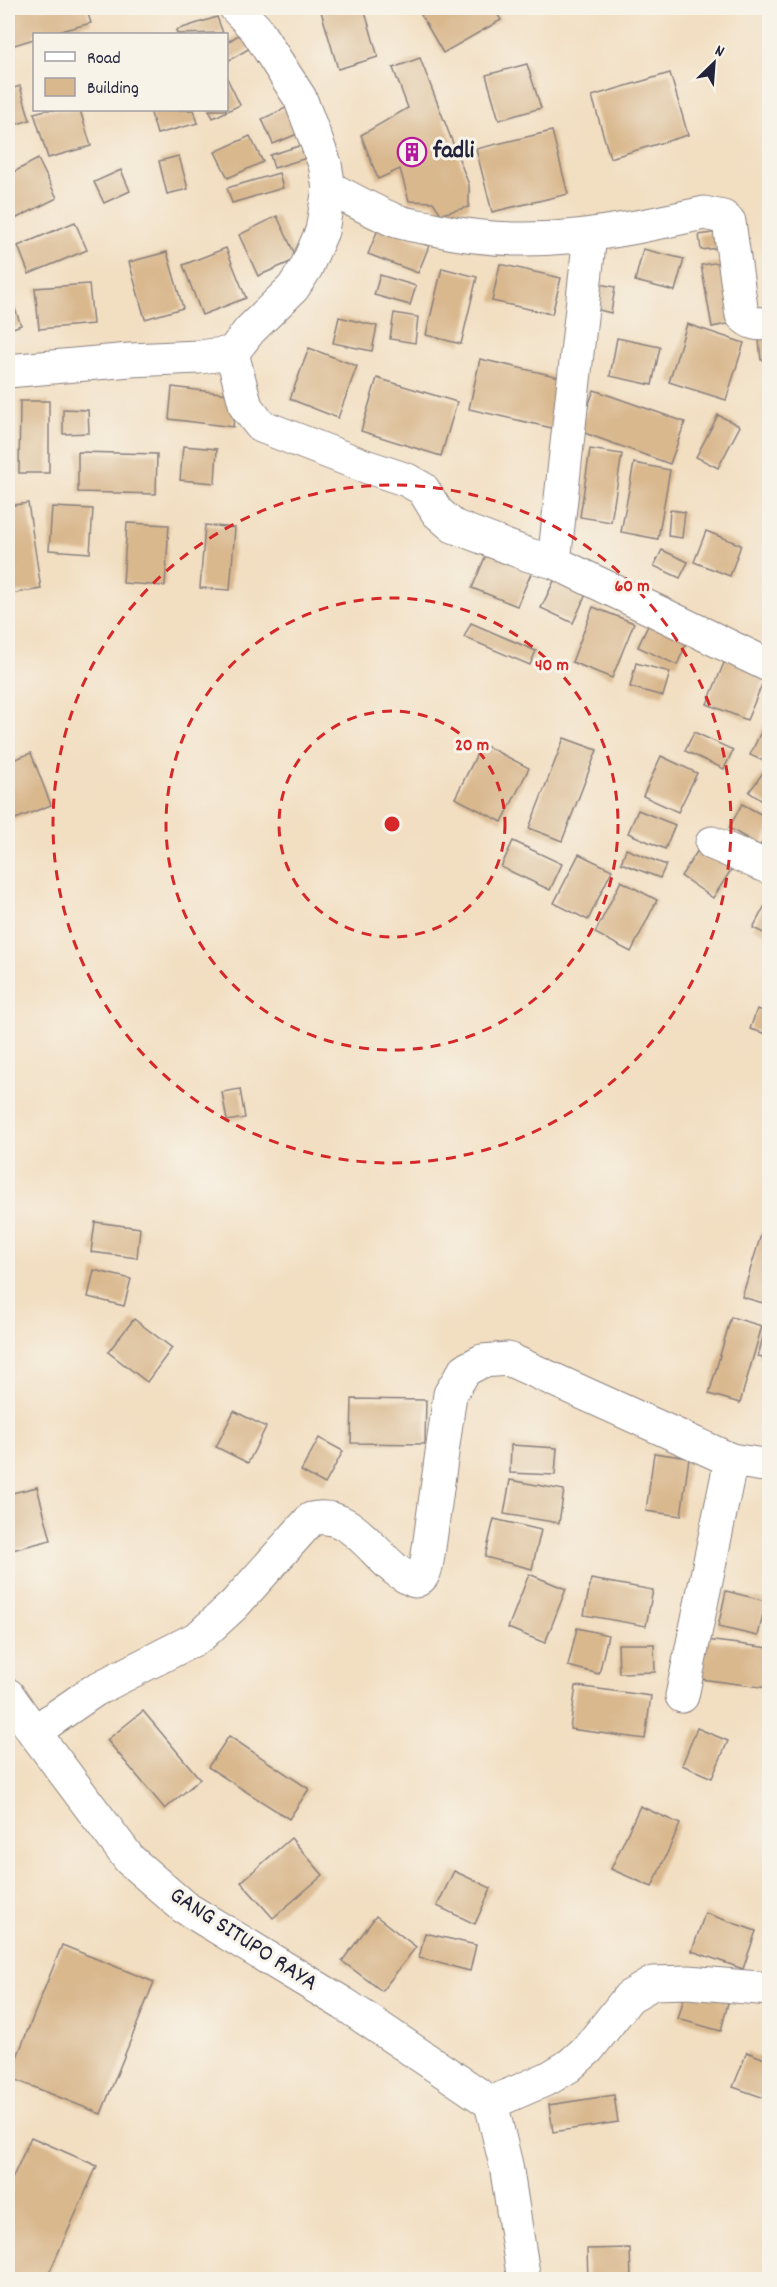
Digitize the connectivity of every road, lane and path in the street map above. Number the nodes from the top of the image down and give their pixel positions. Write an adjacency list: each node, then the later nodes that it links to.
1 (236, 8): 2 (street)
2 (328, 188): 3 (street); 5 (street)
3 (591, 235): 4 (street); 7 (street)
4 (770, 323)
5 (232, 353): 6 (street); 7 (street)
6 (8, 371)
7 (554, 562): 8 (street)
8 (770, 666)
9 (712, 843): 10 (street)
10 (770, 868)
11 (731, 1460): 12 (street); 14 (street); 15 (street)
12 (770, 1466)
13 (8, 1695): 15 (street, GANG SITUPO RAYA)
14 (682, 1696)
15 (34, 1732): 17 (street, GANG SITUPO RAYA)
16 (770, 1989): 17 (street)
17 (491, 2103): 18 (street)
18 (524, 2280)

